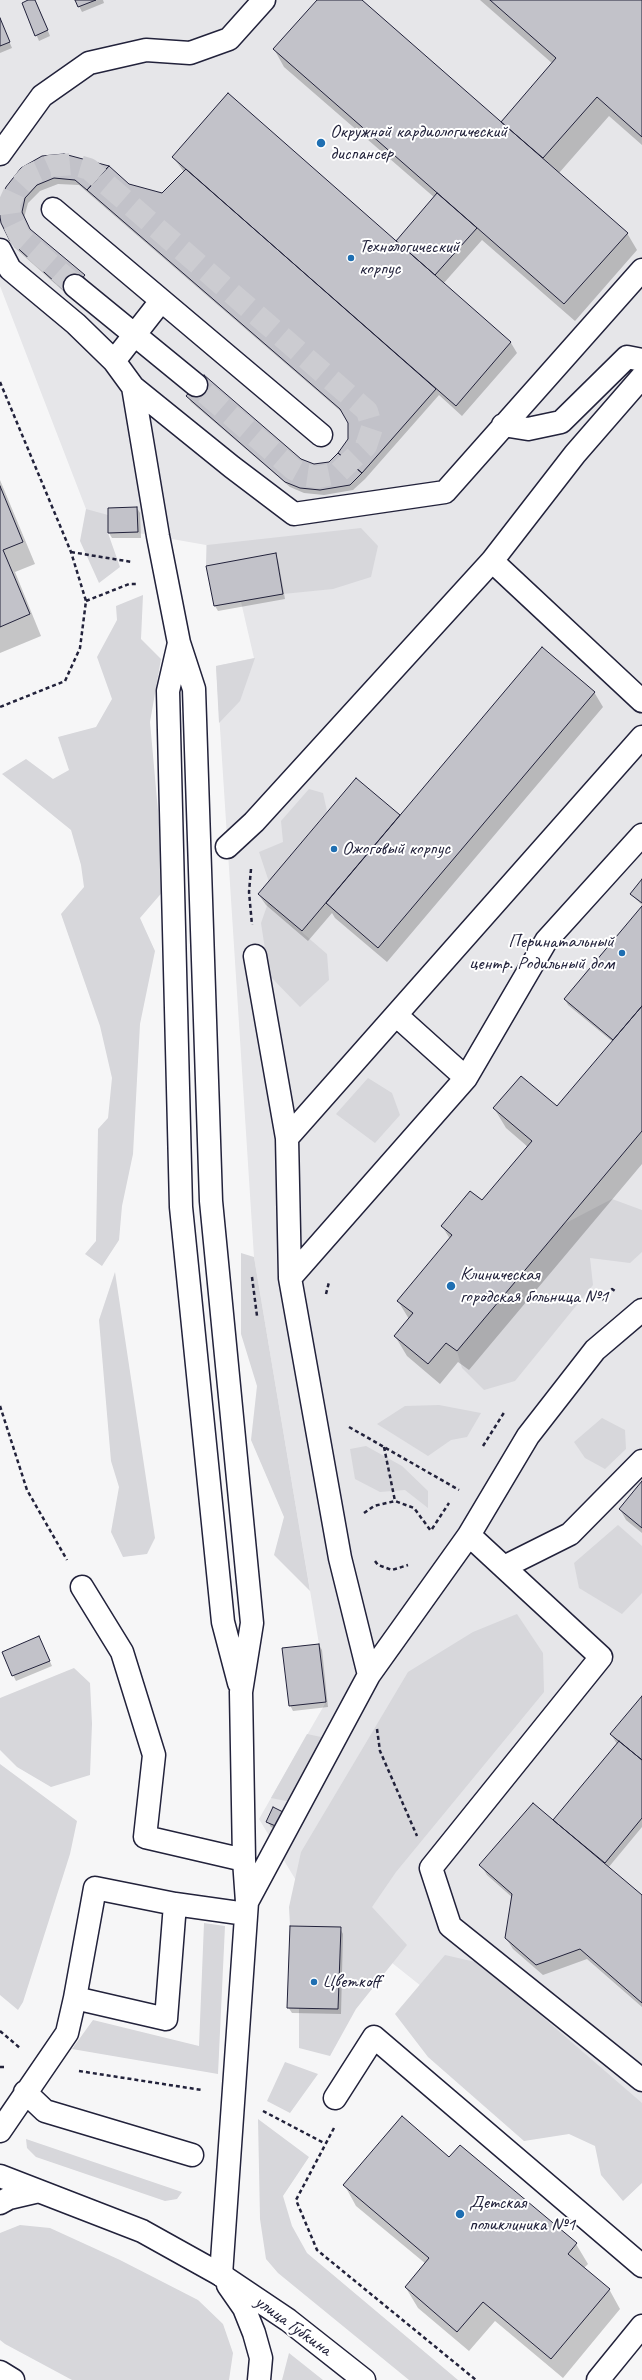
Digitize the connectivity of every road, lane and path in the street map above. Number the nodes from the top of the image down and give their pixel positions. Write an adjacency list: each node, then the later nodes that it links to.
1 (264, 0): 2 (main road)
2 (0, 154)
3 (53, 209): 7 (main road)
4 (0, 250): 10 (main road)
5 (642, 270): 15 (main road)
6 (75, 286): 8 (main road)
7 (161, 301): 8 (main road); 16 (main road)
8 (134, 335): 10 (main road); 13 (main road)
9 (642, 360): 15 (main road)
10 (114, 361): 14 (main road)
11 (642, 377): 18 (main road)
12 (0, 382): 17 (path)
13 (196, 385)
14 (133, 387): 15 (main road); 22 (main road)
15 (503, 425)
16 (321, 435)
17 (71, 552): 19 (path); 21 (path)
18 (492, 561): 23 (main road); 26 (main road)
19 (133, 562)
20 (129, 584): 21 (path)
21 (86, 602): 24 (path)
22 (179, 643): 40 (main road); 48 (main road)
23 (642, 700)
24 (0, 707)
25 (642, 737): 30 (main road)
26 (254, 822): 28 (main road); 29 (path)
27 (642, 835): 31 (main road)
28 (227, 847)
29 (255, 956): 32 (main road)
30 (396, 1015): 31 (main road); 32 (main road)
31 (466, 1078): 34 (main road)
32 (288, 1138): 34 (main road)
33 (331, 1276): 36 (path)
34 (290, 1278): 39 (main road)
35 (618, 1292): 37 (path)
36 (325, 1302)
37 (596, 1306)
38 (642, 1310): 54 (main road)
39 (296, 1311): 40 (path); 42 (main road)
40 (222, 1319): 47 (main road)
41 (0, 1406): 62 (path)
42 (312, 1406): 44 (path); 63 (main road)
43 (510, 1406): 45 (path)
44 (384, 1447): 50 (path); 52 (path)
45 (480, 1450)
46 (642, 1461): 61 (main road)
47 (236, 1462): 48 (main road); 64 (main road)
48 (207, 1463): 64 (main road)
49 (462, 1483): 50 (path)
50 (458, 1490): 51 (path); 54 (path)
51 (454, 1495)
52 (395, 1500): 55 (path); 56 (path)
53 (450, 1501): 56 (path)
54 (487, 1506): 57 (main road)
55 (363, 1514)
56 (431, 1531): 58 (path)
57 (470, 1534): 61 (main road); 63 (main road)
58 (427, 1537)
59 (370, 1556): 60 (path)
60 (412, 1559)
61 (504, 1567): 67 (main road)
62 (82, 1587): 66 (main road)
63 (369, 1675): 69 (main road)
64 (241, 1692): 66 (main road)
65 (377, 1728): 67 (path)
66 (244, 1860): 69 (main road)
67 (430, 1868): 73 (main road)
68 (175, 1904): 69 (main road); 70 (main road); 70 (main road)
69 (247, 1908): 75 (main road)
70 (75, 1998): 71 (main road)
71 (42, 2066): 72 (path); 74 (main road); 75 (path)
72 (0, 2067)
73 (642, 2080)
74 (25, 2092): 77 (main road); 79 (main road)
75 (234, 2095): 78 (path); 84 (main road)
76 (334, 2098): 78 (path); 83 (main road)
77 (0, 2131)
78 (324, 2143): 88 (path)
79 (192, 2156)
80 (0, 2176): 81 (main road, улица Губкина)
81 (39, 2190): 82 (main road); 84 (main road, улица Губкина)
82 (0, 2203)
83 (642, 2266)
84 (221, 2275): 86 (main road); 87 (main road, улица Губкина)
85 (642, 2326): 89 (main road)
86 (259, 2380)
87 (364, 2380)
88 (476, 2380)
89 (598, 2380)

